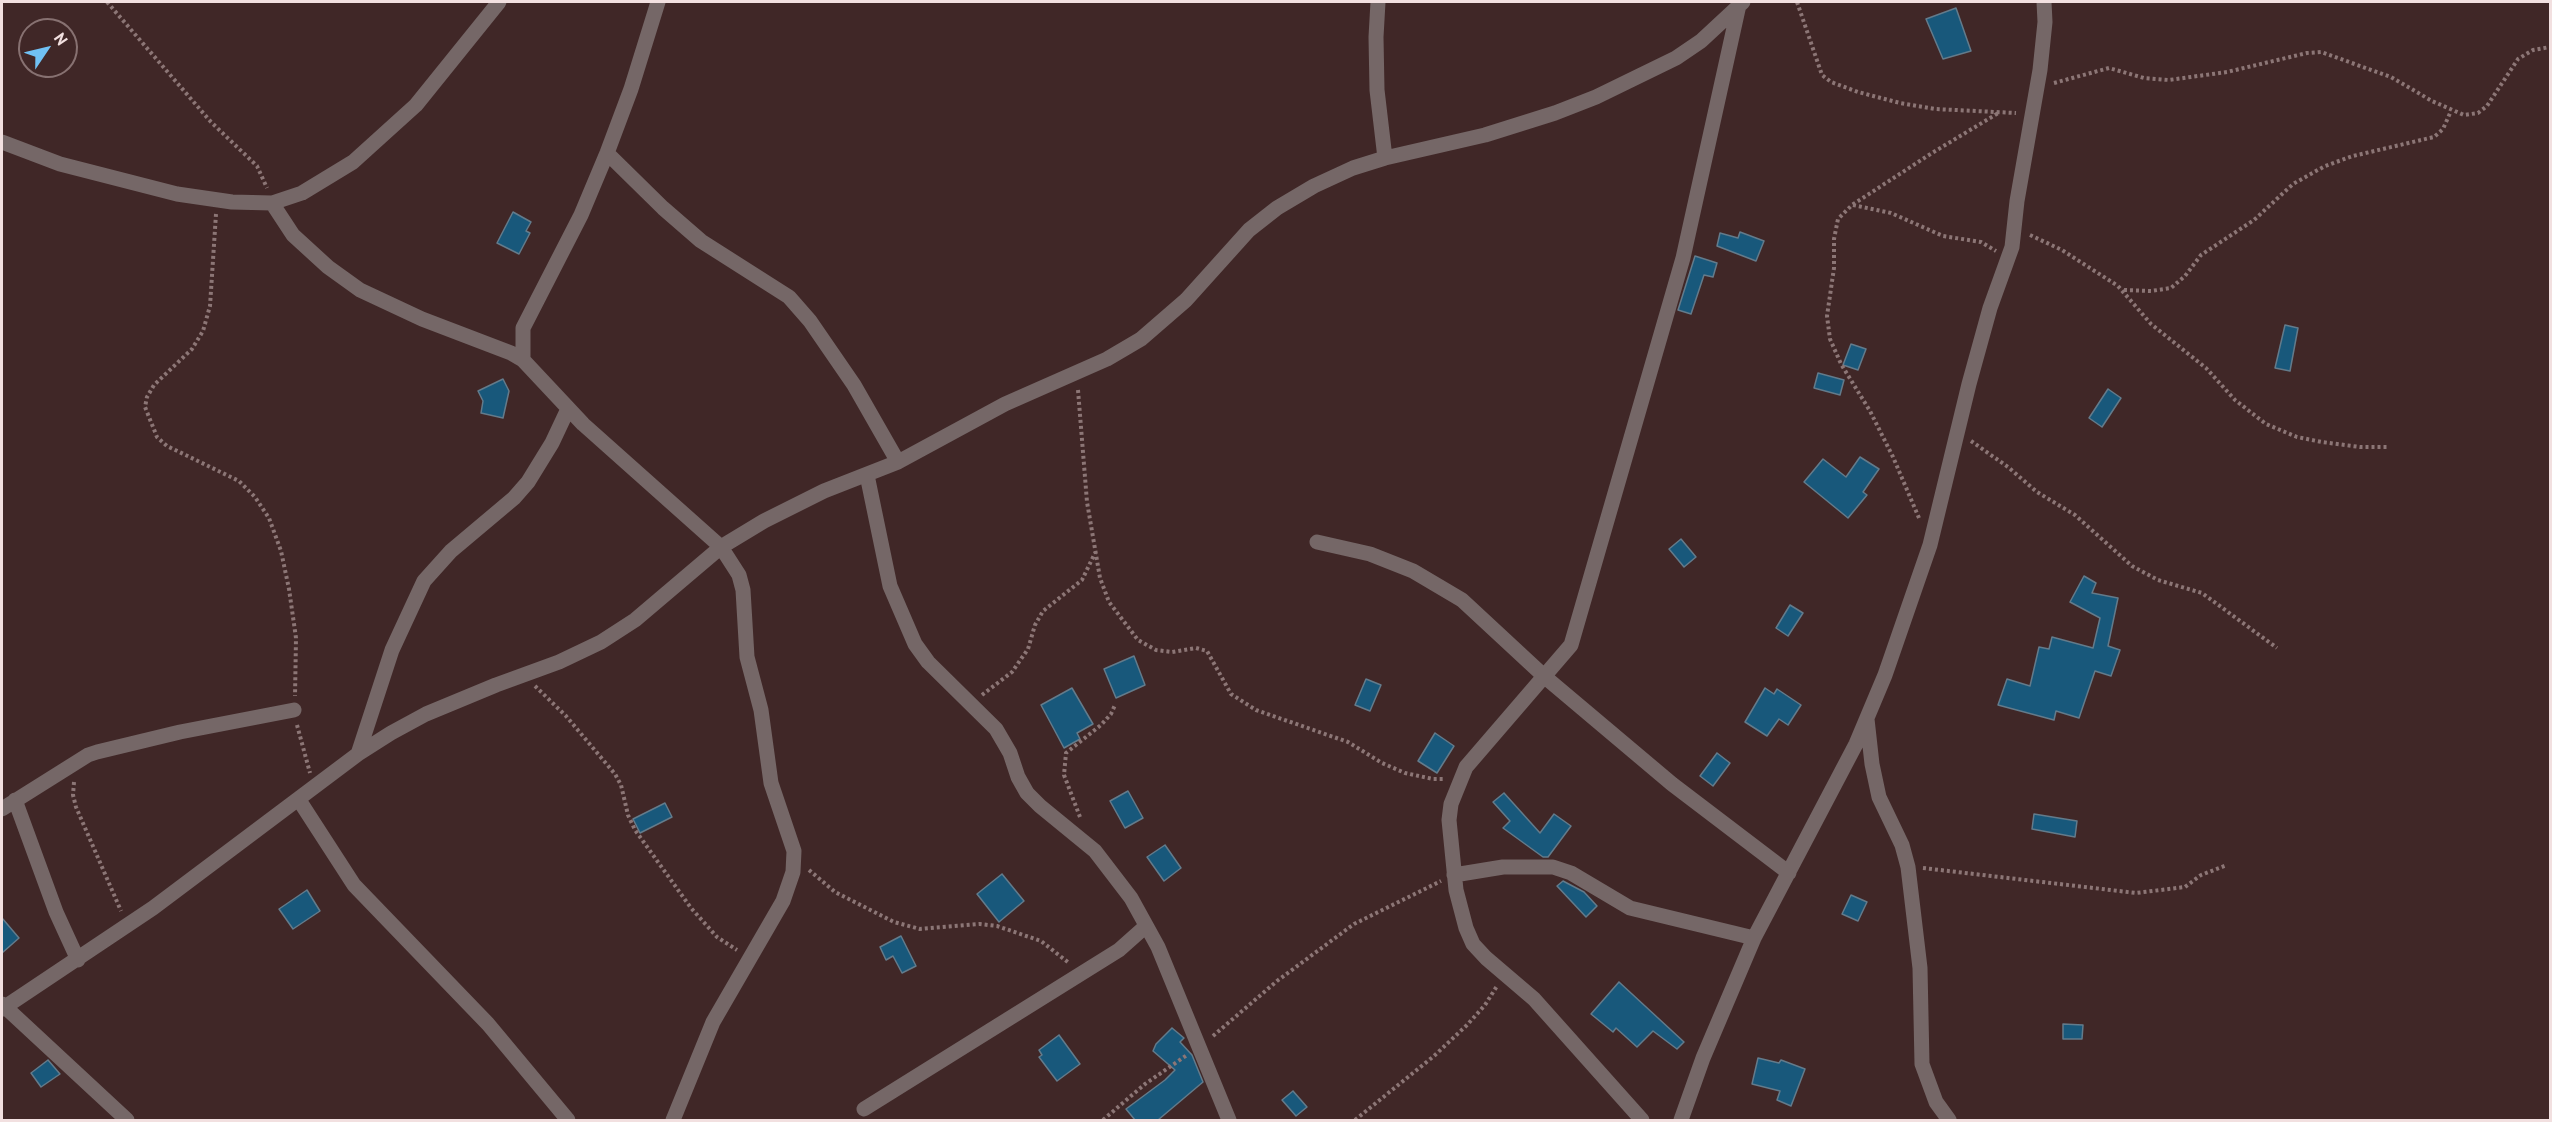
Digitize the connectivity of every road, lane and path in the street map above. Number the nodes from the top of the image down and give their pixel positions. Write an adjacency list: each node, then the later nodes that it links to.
1 (107, 2): 17 (path)
2 (499, 2): 17 (street)
3 (658, 2): 14 (street)
4 (1378, 2): 15 (street)
5 (1797, 2): 11 (path)
6 (2044, 2): 9 (street)
7 (1741, 3): 15 (street); 35 (street)
8 (2550, 47): 10 (path)
9 (2036, 89): 10 (path); 12 (street)
10 (2451, 111): 21 (path)
11 (2000, 112): 12 (path); 18 (path)
12 (2032, 113): 19 (street)
13 (2, 142): 16 (street)
14 (607, 153): 22 (street); 27 (street)
15 (1385, 158): 23 (street)
16 (218, 200): 17 (street); 38 (path)
17 (272, 203): 22 (street)
18 (1852, 205): 20 (path); 30 (path)
19 (2015, 227): 20 (street); 21 (path)
20 (2008, 261): 25 (street)
21 (2123, 290): 26 (path)
22 (523, 360): 24 (street)
23 (1076, 372): 27 (street); 32 (path)
24 (568, 410): 31 (street); 40 (street)
25 (1958, 433): 30 (street); 33 (path)
26 (2388, 447)
27 (898, 462): 28 (street)
28 (867, 475): 31 (street); 36 (street)
29 (1317, 542): 35 (street)
30 (1930, 545): 39 (street)
31 (721, 547): 34 (street); 48 (street)
32 (1095, 552): 36 (path); 42 (path)
33 (2277, 648)
34 (524, 675): 40 (street); 56 (path)
35 (1545, 677): 42 (street); 51 (street)
36 (972, 703): 54 (street)
37 (1115, 705): 47 (path)
38 (294, 710): 41 (street); 43 (path)
39 (1867, 718): 50 (street); 51 (street)
40 (358, 754): 43 (street)
41 (88, 755): 44 (street); 53 (path)
42 (1460, 778): 52 (street)
43 (314, 788): 45 (street)
44 (15, 800): 46 (street); 57 (street)
45 (299, 800): 53 (street); 64 (street)
46 (2, 809)
47 (1083, 825)
48 (794, 851): 56 (street); 58 (path)
49 (2228, 865): 50 (path)
50 (1908, 867): 71 (street)
51 (1789, 873): 55 (street)
52 (1454, 875): 55 (street); 59 (street); 61 (path)
53 (128, 925): 57 (street)
54 (1146, 926): 58 (street); 61 (street)
55 (1754, 938): 70 (street)
56 (749, 957): 65 (street)
57 (78, 960): 60 (street)
58 (1082, 974): 62 (street)
59 (1504, 974): 68 (path); 69 (street)
60 (3, 1007): 63 (street)
61 (1200, 1047): 66 (path); 67 (street)
62 (864, 1109)
63 (127, 1120)
64 (568, 1120)
65 (673, 1120)
66 (1103, 1120)
67 (1229, 1120)
68 (1354, 1120)
69 (1642, 1120)
70 (1681, 1120)
71 (1949, 1120)

